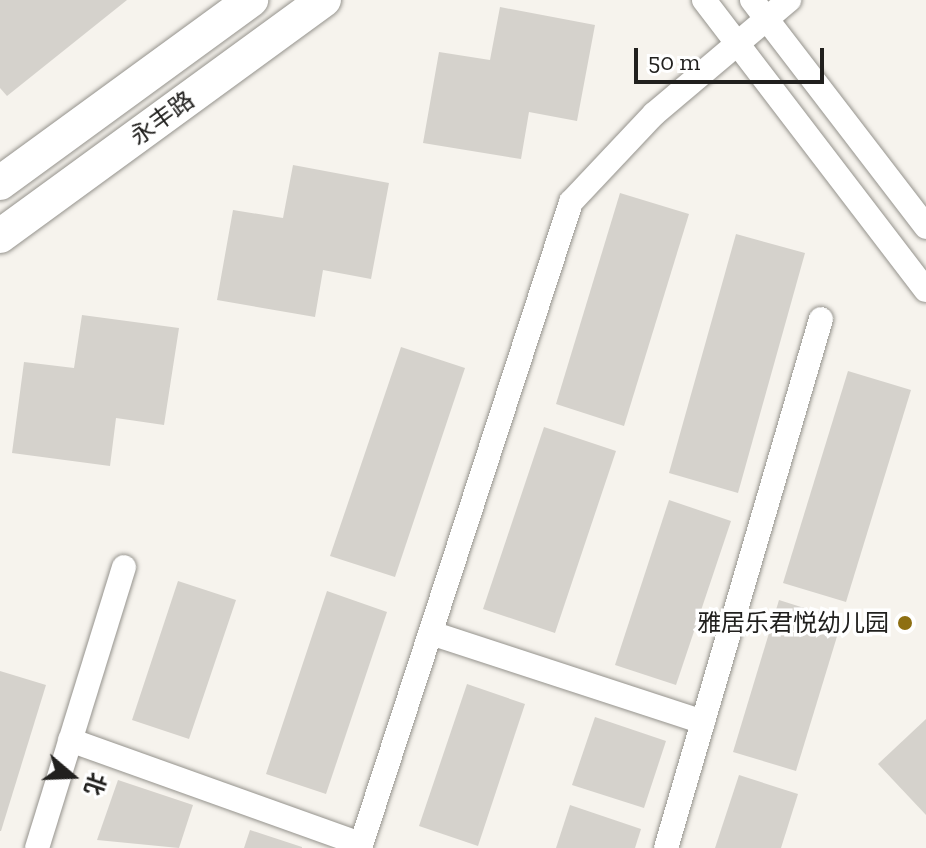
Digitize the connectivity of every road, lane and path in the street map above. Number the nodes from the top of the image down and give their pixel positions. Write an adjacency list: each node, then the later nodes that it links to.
1 (251, 0): 7 (street, 永丰路)
2 (324, 0): 9 (street, 永丰路)
3 (704, 0): 6 (street)
4 (789, 0): 5 (street)
5 (759, 9): 6 (street); 8 (street)
6 (735, 40): 10 (street); 13 (street)
7 (0, 183)
8 (926, 227)
9 (0, 236)
10 (926, 290)
11 (821, 319): 14 (street)
12 (124, 567): 15 (street)
13 (431, 633): 14 (street); 16 (street)
14 (703, 722): 18 (street)
15 (70, 740): 16 (street); 17 (street)
16 (361, 846)
17 (37, 848)
18 (666, 848)

